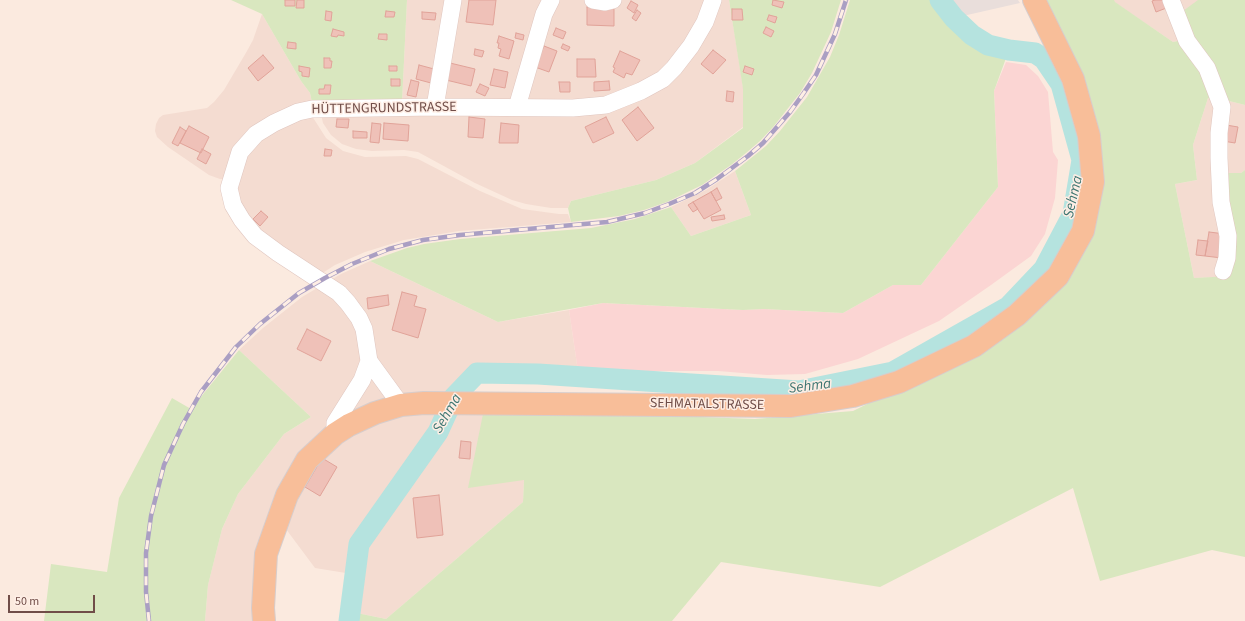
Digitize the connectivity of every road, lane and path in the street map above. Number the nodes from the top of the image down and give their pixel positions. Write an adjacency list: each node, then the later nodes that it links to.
1 (452, 0): 9 (street)
2 (550, 0): 8 (street)
3 (592, 0): 4 (street)
4 (613, 0)
5 (713, 0): 8 (street, HÜTTENGRUNDSTRASSE)
6 (1034, 0): 12 (main road, SEHMATALSTRASSE)
7 (1171, 0): 10 (street)
8 (517, 106): 9 (street, HÜTTENGRUNDSTRASSE)
9 (435, 107): 11 (street, HÜTTENGRUNDSTRASSE)
10 (1223, 272)
11 (369, 361): 12 (street, HÜTTENGRUNDSTRASSE); 13 (street, HÜTTENGRUNDSTRASSE)
12 (401, 405): 13 (main road, SEHMATALSTRASSE)
13 (335, 434): 14 (main road, SEHMATALSTRASSE)
14 (264, 621)

